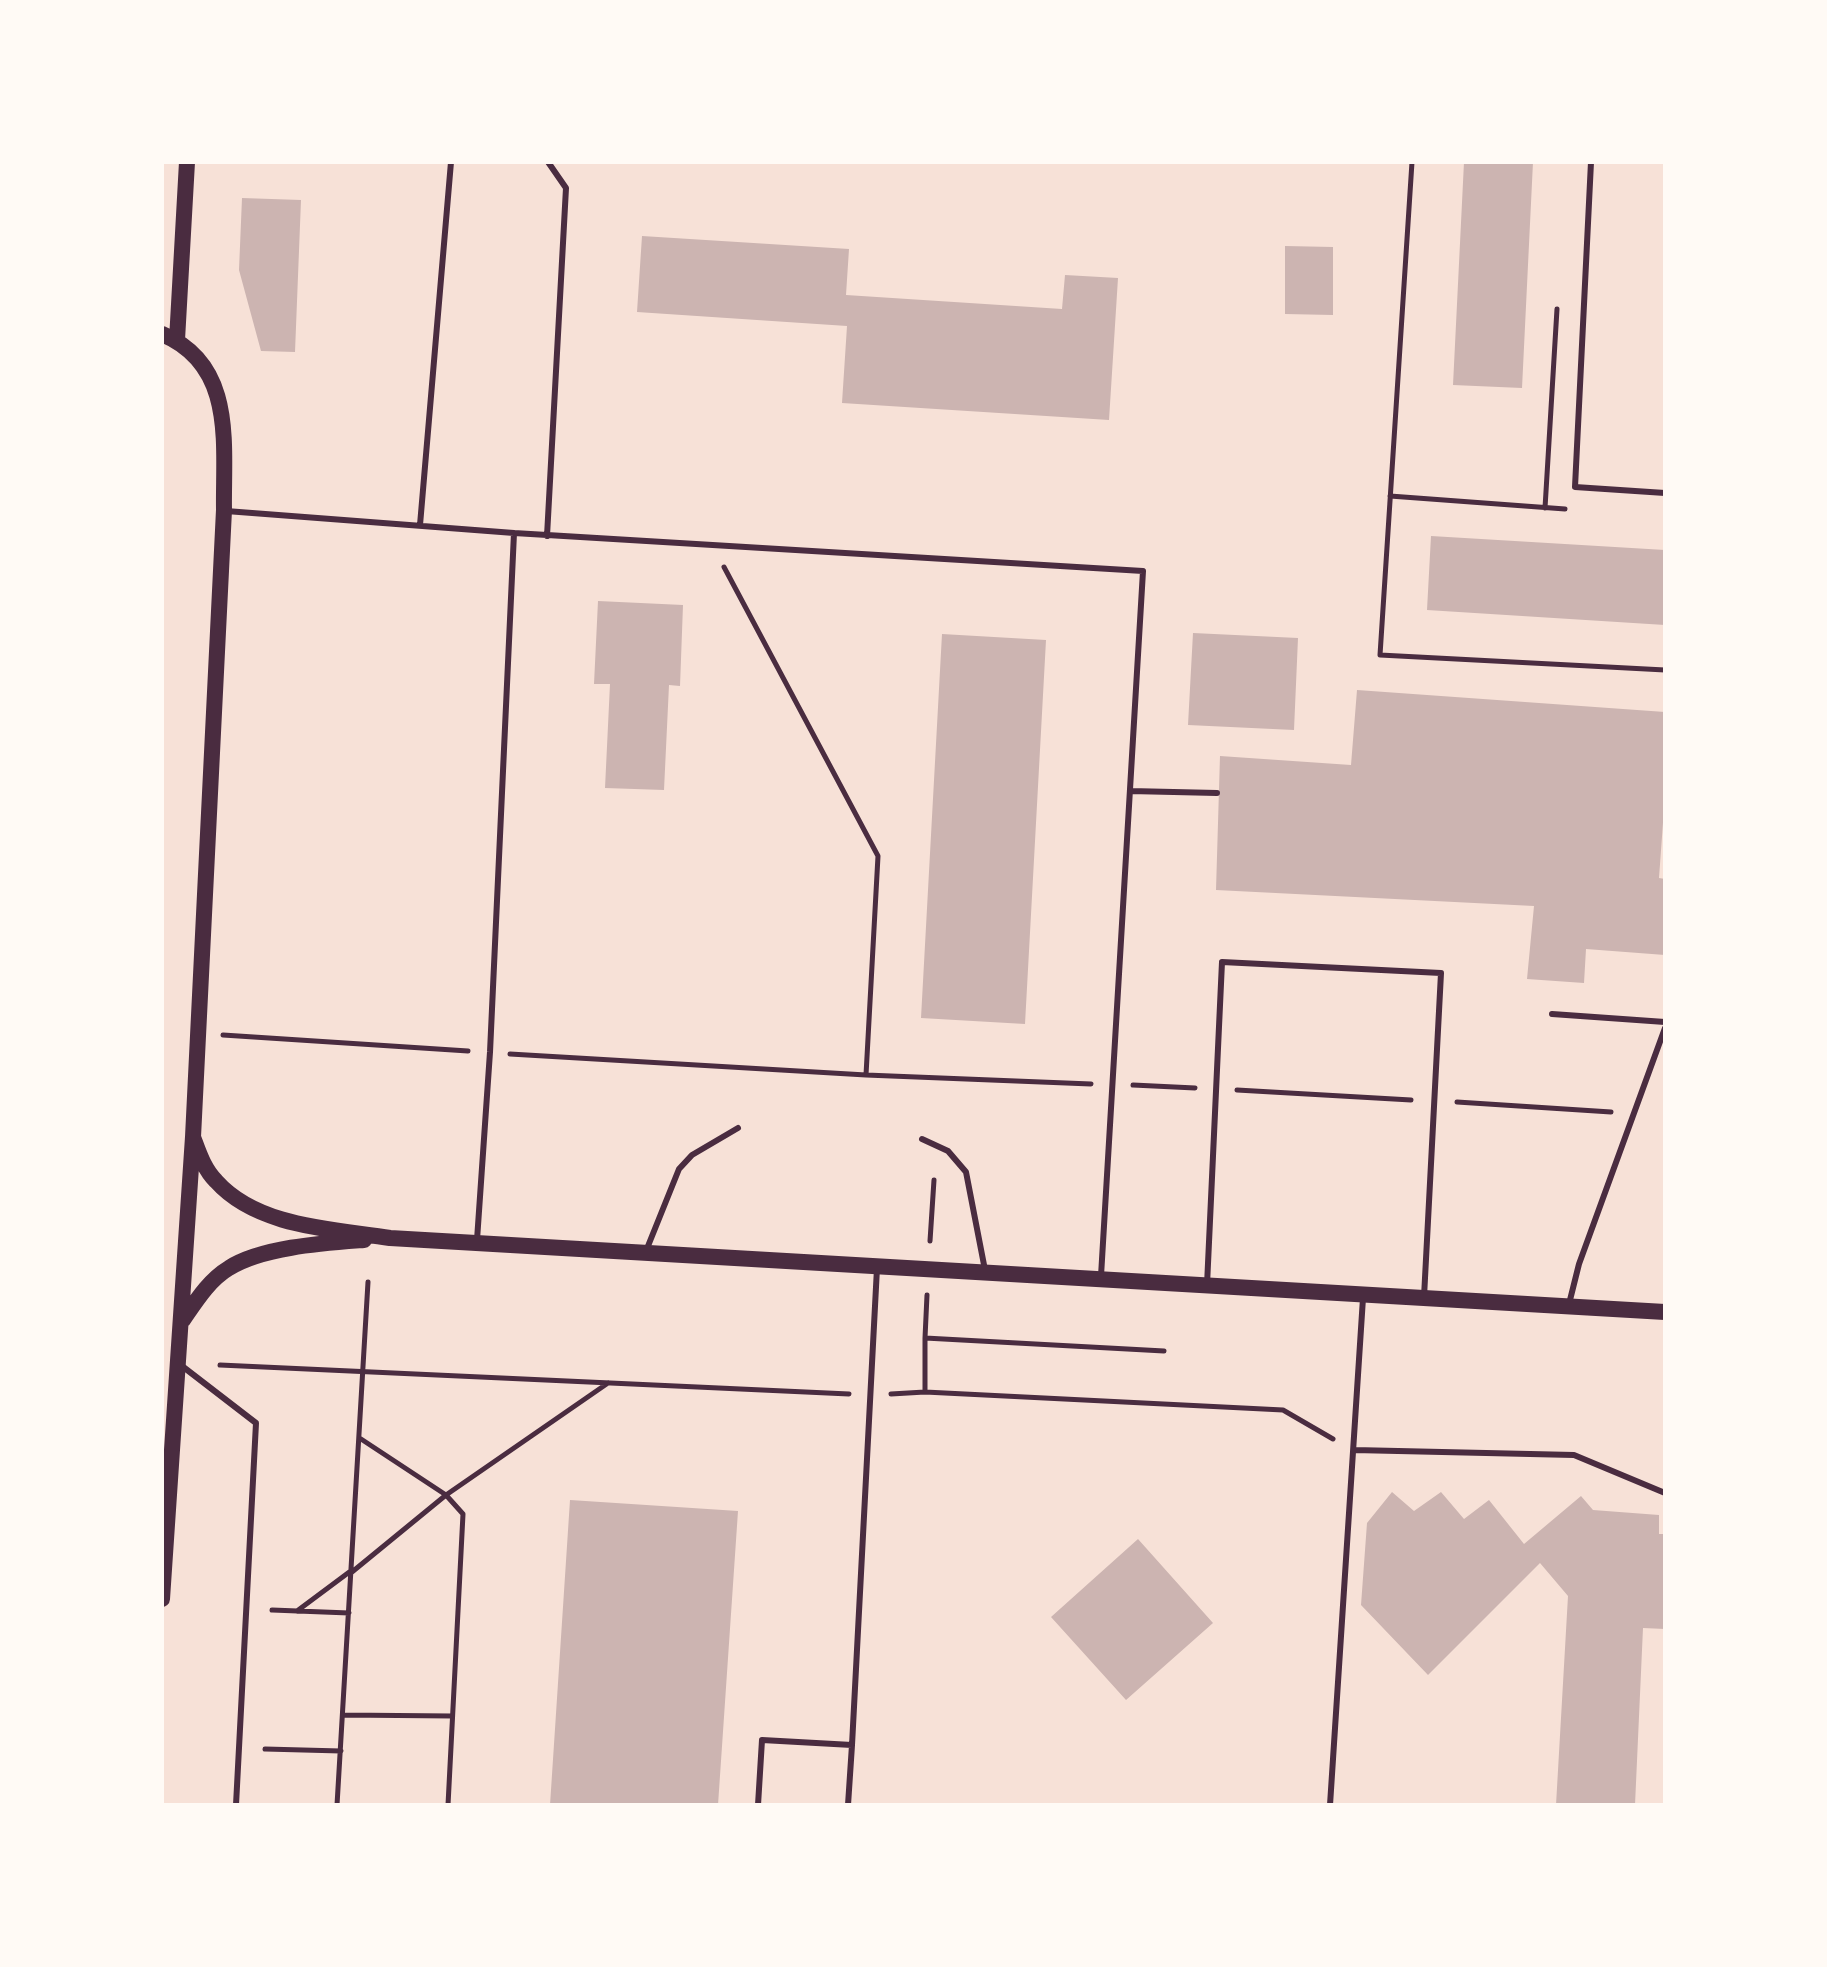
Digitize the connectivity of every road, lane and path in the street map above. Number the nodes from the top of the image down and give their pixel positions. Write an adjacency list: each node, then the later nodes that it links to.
1 (187, 162): 7 (main road)
2 (451, 162): 13 (lane)
3 (548, 162): 15 (lane)
4 (1412, 162): 9 (path)
5 (1591, 162): 8 (lane)
6 (1558, 303): 10 (path)
7 (170, 337): 11 (main road)
8 (1665, 493)
9 (1390, 496): 10 (path); 17 (path)
10 (1545, 508): 12 (path)
11 (224, 510): 13 (lane); 22 (main road)
12 (1575, 510)
13 (420, 525): 14 (lane)
14 (514, 533): 15 (lane); 23 (lane)
15 (547, 536): 16 (lane)
16 (712, 545): 18 (lane); 24 (path)
17 (1665, 670)
18 (1130, 791): 19 (lane); 25 (lane)
19 (1217, 793)
20 (1552, 1014): 21 (lane)
21 (1665, 1025): 42 (lane)
22 (198, 1033): 23 (path); 30 (main road)
23 (490, 1052): 24 (path); 33 (lane)
24 (866, 1075): 25 (path)
25 (1112, 1084): 26 (path); 37 (lane)
26 (1216, 1089): 27 (path); 27 (lane); 39 (lane)
27 (1435, 1101): 28 (path); 41 (lane)
28 (1621, 1113)
29 (738, 1128): 34 (lane)
30 (193, 1137): 32 (main road); 44 (main road)
31 (922, 1139): 36 (lane)
32 (390, 1238): 33 (main road); 44 (main road)
33 (477, 1243): 34 (main road)
34 (645, 1253): 35 (main road)
35 (877, 1266): 36 (main road); 50 (lane)
36 (985, 1272): 37 (main road)
37 (1101, 1279): 39 (main road)
38 (368, 1282): 47 (path)
39 (1207, 1285): 40 (main road)
40 (1363, 1294): 41 (main road); 52 (lane)
41 (1424, 1297): 42 (main road)
42 (1569, 1306): 43 (main road)
43 (1665, 1312)
44 (181, 1323): 46 (main road)
45 (1164, 1351): 49 (path)
46 (179, 1364): 47 (path); 56 (main road); 65 (lane)
47 (364, 1370): 48 (path); 51 (path)
48 (609, 1382): 50 (path); 54 (path)
49 (925, 1392): 50 (path); 52 (path)
50 (869, 1395): 62 (lane)
51 (360, 1438): 54 (path); 55 (path)
52 (1354, 1450): 53 (lane); 70 (lane)
53 (1665, 1493)
54 (446, 1495): 55 (path); 61 (path)
55 (352, 1571): 58 (path); 59 (path)
56 (162, 1599)
57 (272, 1610): 58 (path)
58 (296, 1611): 59 (path)
59 (349, 1613): 60 (path)
60 (343, 1715): 61 (path); 64 (path)
61 (452, 1716): 67 (path)
62 (852, 1745): 68 (lane); 69 (lane)
63 (265, 1749): 64 (path)
64 (341, 1751): 66 (path)
65 (236, 1805)
66 (337, 1805)
67 (448, 1805)
68 (758, 1805)
69 (848, 1805)
70 (1330, 1805)

